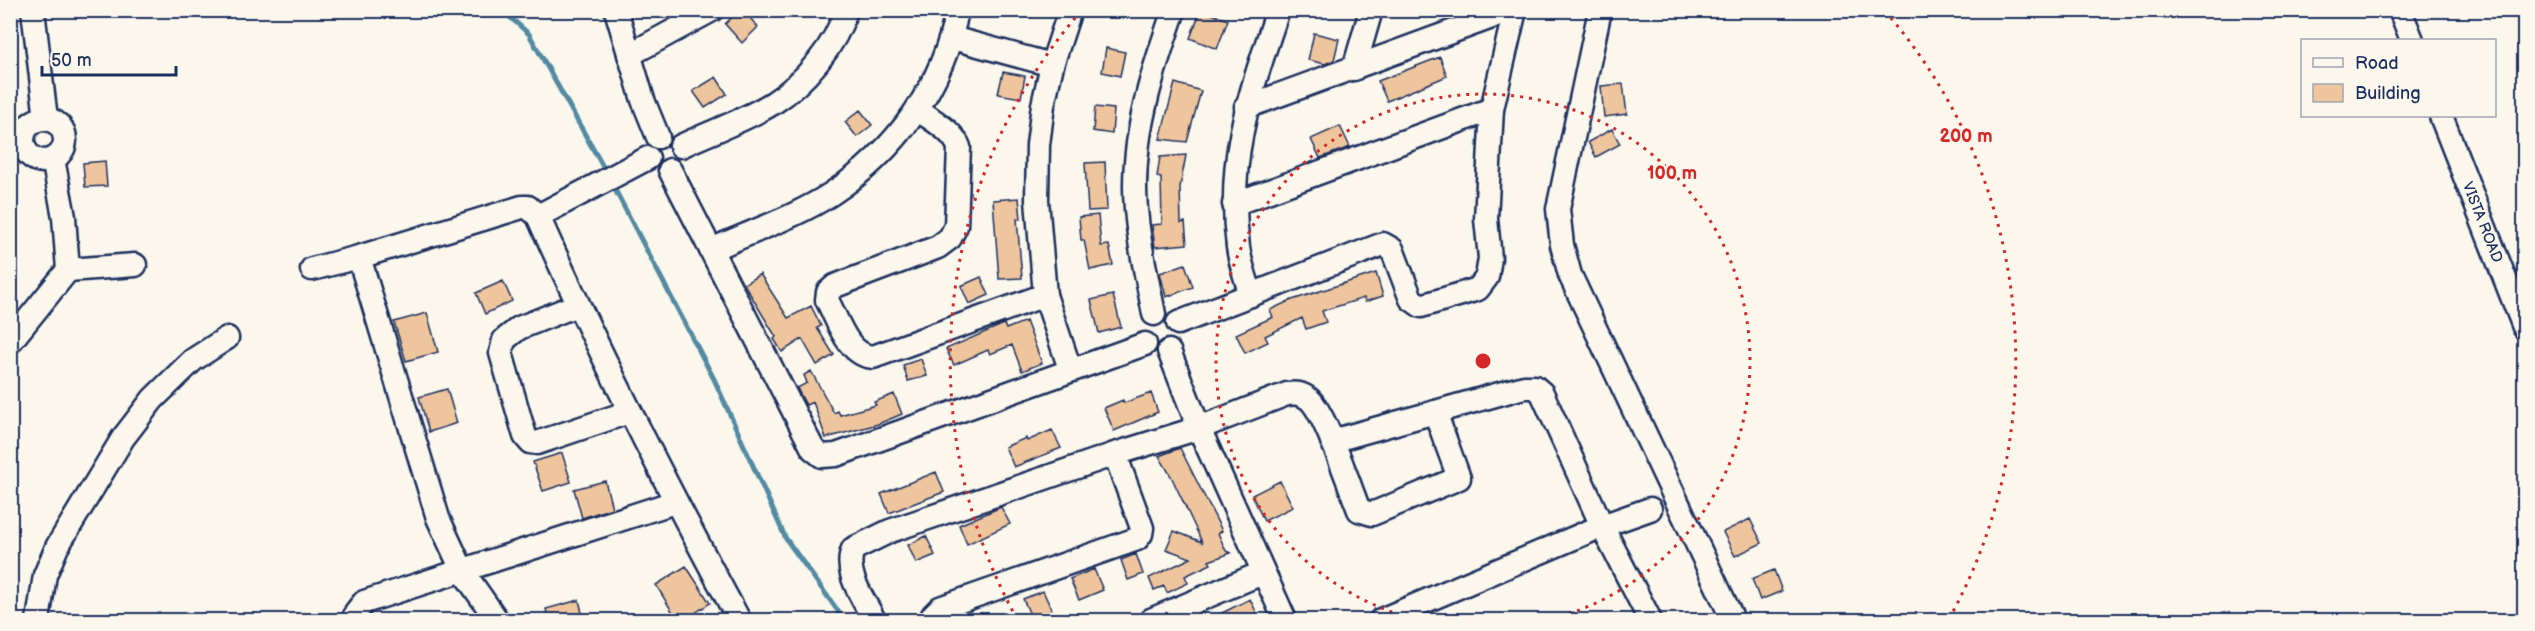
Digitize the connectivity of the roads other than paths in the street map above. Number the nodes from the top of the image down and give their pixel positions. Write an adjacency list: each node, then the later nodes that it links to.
1 (33, 10): 22 (street)
2 (616, 10): 15 (street)
3 (712, 10): 15 (street)
4 (846, 10): 24 (street)
5 (957, 10): 13 (street)
6 (1070, 10): 16 (street)
7 (1174, 10): 39 (street)
8 (1278, 10): 18 (street)
9 (1371, 10): 17 (street)
10 (1513, 10): 17 (street); 20 (street)
11 (1600, 10): 67 (street)
12 (2400, 10): 14 (street)
13 (952, 38): 16 (street); 19 (street)
14 (2412, 39)
15 (629, 54): 23 (street)
16 (1052, 65): 36 (street)
17 (1354, 69): 18 (street)
18 (1246, 107): 29 (street)
19 (919, 110): 31 (street); 36 (street)
20 (1492, 110): 29 (street); 37 (street)
21 (2441, 117): 41 (street, VISTA ROAD)
22 (46, 119): 25 (street); 26 (street)
23 (658, 137): 24 (street); 27 (street)
24 (681, 146): 28 (street)
25 (18, 157): 26 (street)
26 (52, 159): 35 (street)
27 (640, 162): 28 (street); 30 (street)
28 (670, 170): 31 (street)
29 (1234, 204): 37 (street)
30 (538, 216): 32 (street); 38 (street)
31 (711, 250): 46 (street)
32 (359, 257): 34 (street); 55 (street)
33 (135, 265): 35 (street)
34 (312, 269)
35 (68, 270): 43 (street)
36 (1045, 294): 46 (street)
37 (1251, 295): 40 (street)
38 (577, 305): 47 (street); 47 (street)
39 (1154, 314): 40 (street); 44 (street)
40 (1179, 323): 45 (street)
41 (2524, 327)
42 (226, 338): 57 (street)
43 (10, 342)
44 (1145, 344): 45 (street); 46 (street)
45 (1169, 351): 49 (street)
46 (1070, 369)
47 (629, 412): 52 (street)
48 (1435, 412): 50 (street); 50 (street); 54 (street)
49 (1199, 428): 50 (street); 51 (street); 56 (street)
50 (1332, 441)
51 (1115, 454): 61 (street); 62 (street)
52 (675, 502): 55 (street); 60 (street)
53 (1650, 509): 54 (street)
54 (1602, 526): 65 (street); 66 (street)
55 (462, 570): 58 (street); 59 (street)
56 (1262, 573): 63 (street); 64 (street)
57 (38, 621)
58 (354, 621)
59 (497, 621)
60 (739, 621)
61 (874, 621)
62 (932, 621)
63 (1151, 621)
64 (1285, 621)
65 (1381, 621)
66 (1650, 621)
67 (1733, 621)

